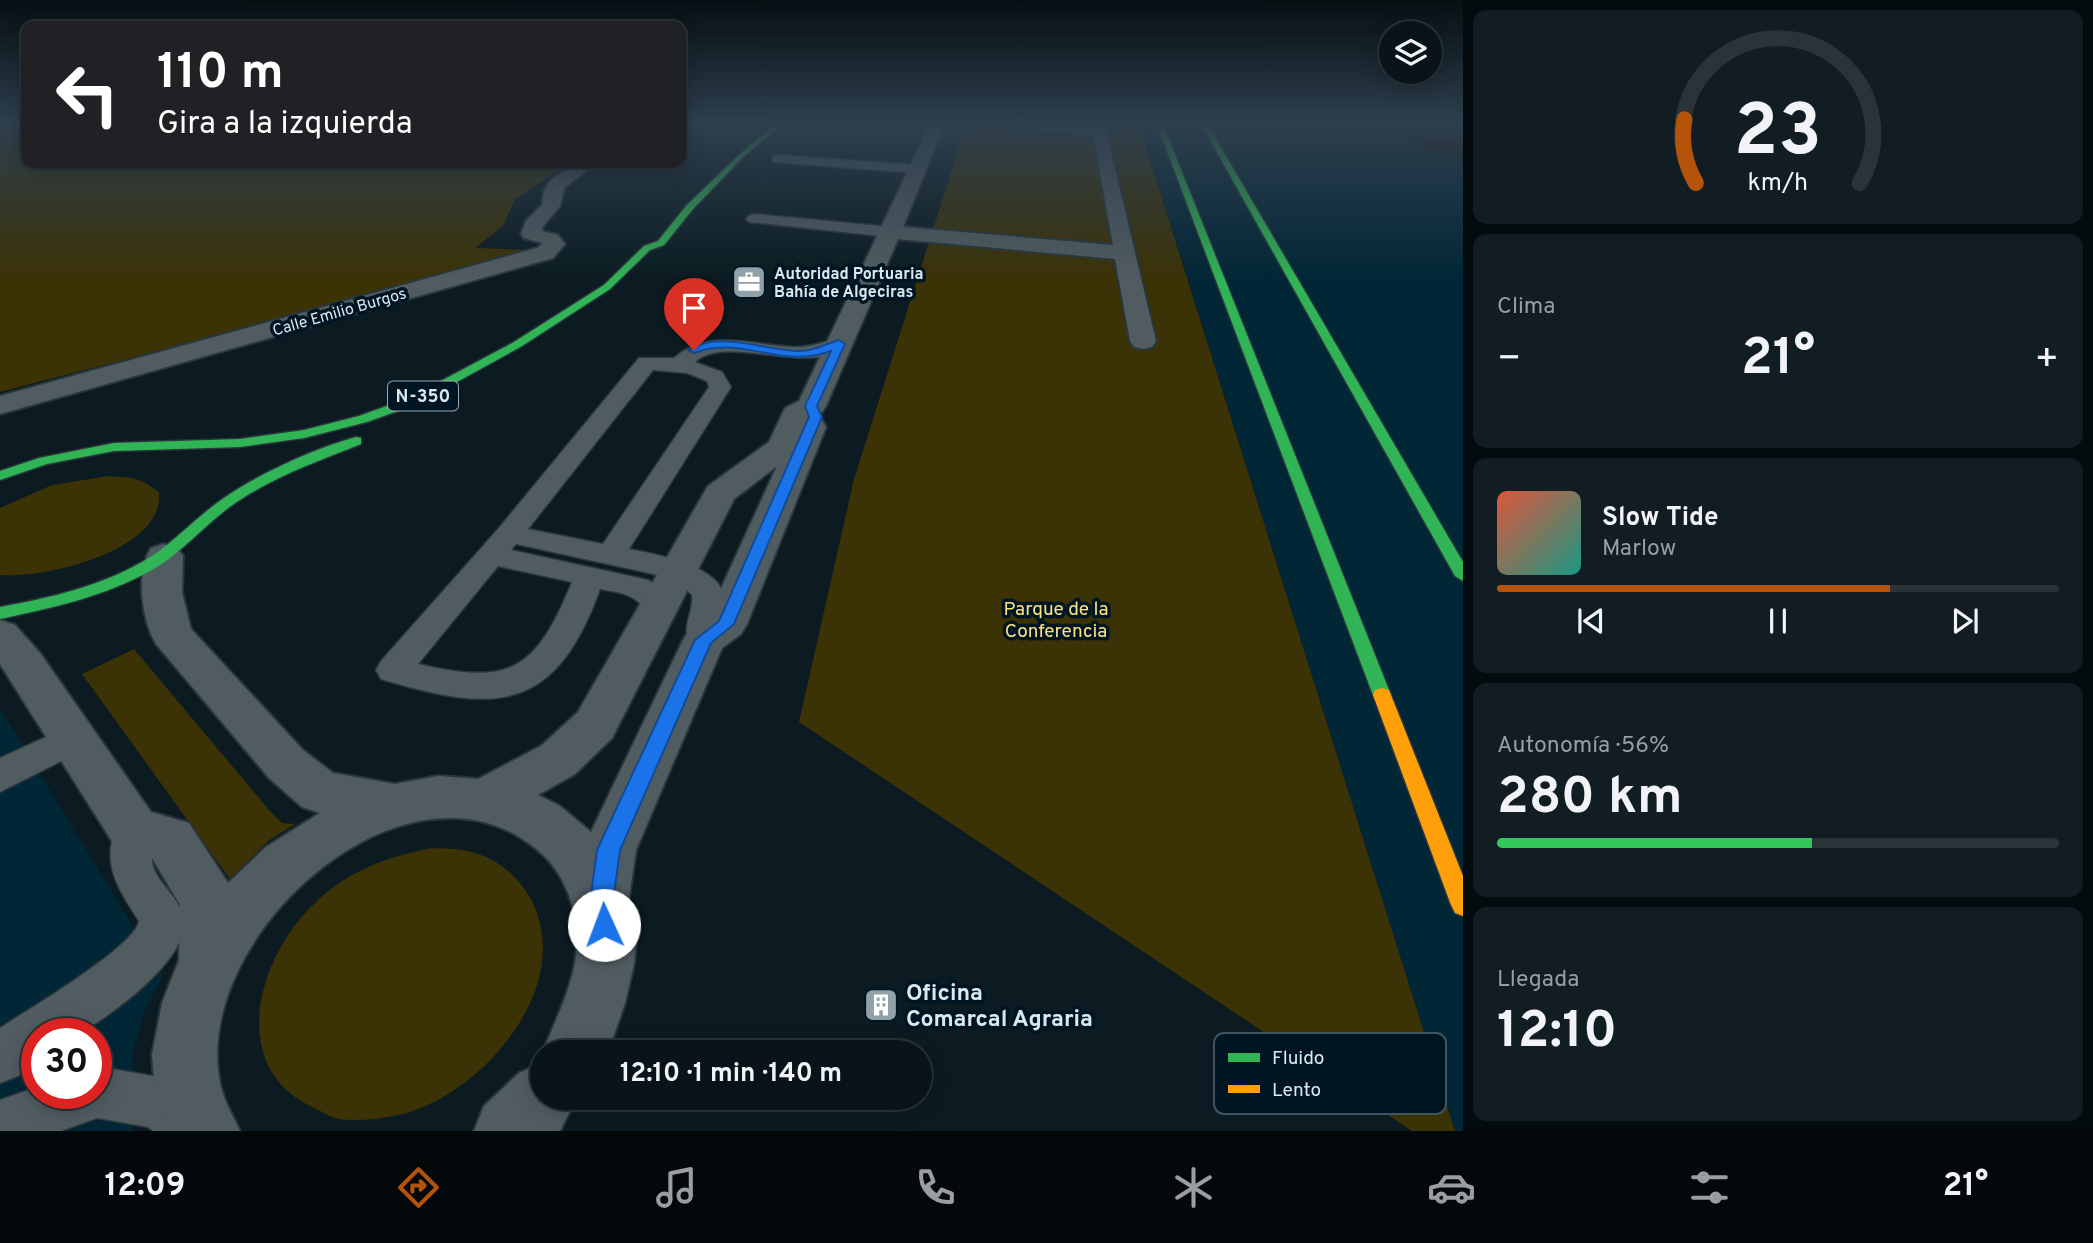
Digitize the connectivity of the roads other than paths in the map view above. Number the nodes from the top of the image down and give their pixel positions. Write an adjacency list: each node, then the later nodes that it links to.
1 (569, 175): 16 (street, Calle Emilio Burgos)
2 (722, 175): 9 (main road, N-350)
3 (916, 175): 8 (street)
4 (1109, 175): 10 (street)
5 (1179, 175): 41 (main road)
6 (1233, 175): 30 (main road)
7 (754, 219): 8 (lane)
8 (891, 232): 10 (street); 13 (street)
9 (661, 243): 11 (main road, N-350); 20 (main road, N-350)
10 (1125, 253): 12 (street)
11 (557, 338)
12 (1143, 341)
13 (839, 344): 14 (lane); 17 (street)
14 (678, 366): 25 (lane); 26 (lane)
15 (453, 398): 18 (main road, N-350)
16 (0, 405)
17 (811, 406): 28 (street); 34 (street)
18 (395, 425)
19 (372, 435): 24 (main road)
20 (146, 446): 21 (main road, N-350); 22 (main road, N-350)
21 (202, 461)
22 (0, 476)
23 (218, 488): 24 (main road)
24 (209, 515): 27 (main road)
25 (500, 544): 26 (lane); 29 (lane); 29 (lane)
26 (611, 554): 28 (lane)
27 (164, 556): 32 (main road); 38 (street)
28 (678, 570): 31 (street); 34 (lane)
29 (590, 576): 31 (lane)
30 (1463, 576)
31 (659, 605): 37 (street)
32 (0, 613)
33 (0, 635): 35 (street)
34 (704, 640): 40 (street)
35 (74, 738): 36 (lane); 39 (street)
36 (0, 776)
37 (484, 800): 38 (street); 40 (street)
38 (395, 805): 42 (street)
39 (134, 830): 42 (street); 44 (lane)
40 (601, 902): 43 (street)
41 (1463, 905)
42 (209, 959): 49 (street)
43 (580, 1040)
44 (0, 1058)
45 (112, 1096): 49 (lane)
46 (48, 1109): 48 (lane)
47 (533, 1110): 50 (street)
48 (1, 1131)
49 (202, 1131)
50 (509, 1131)

